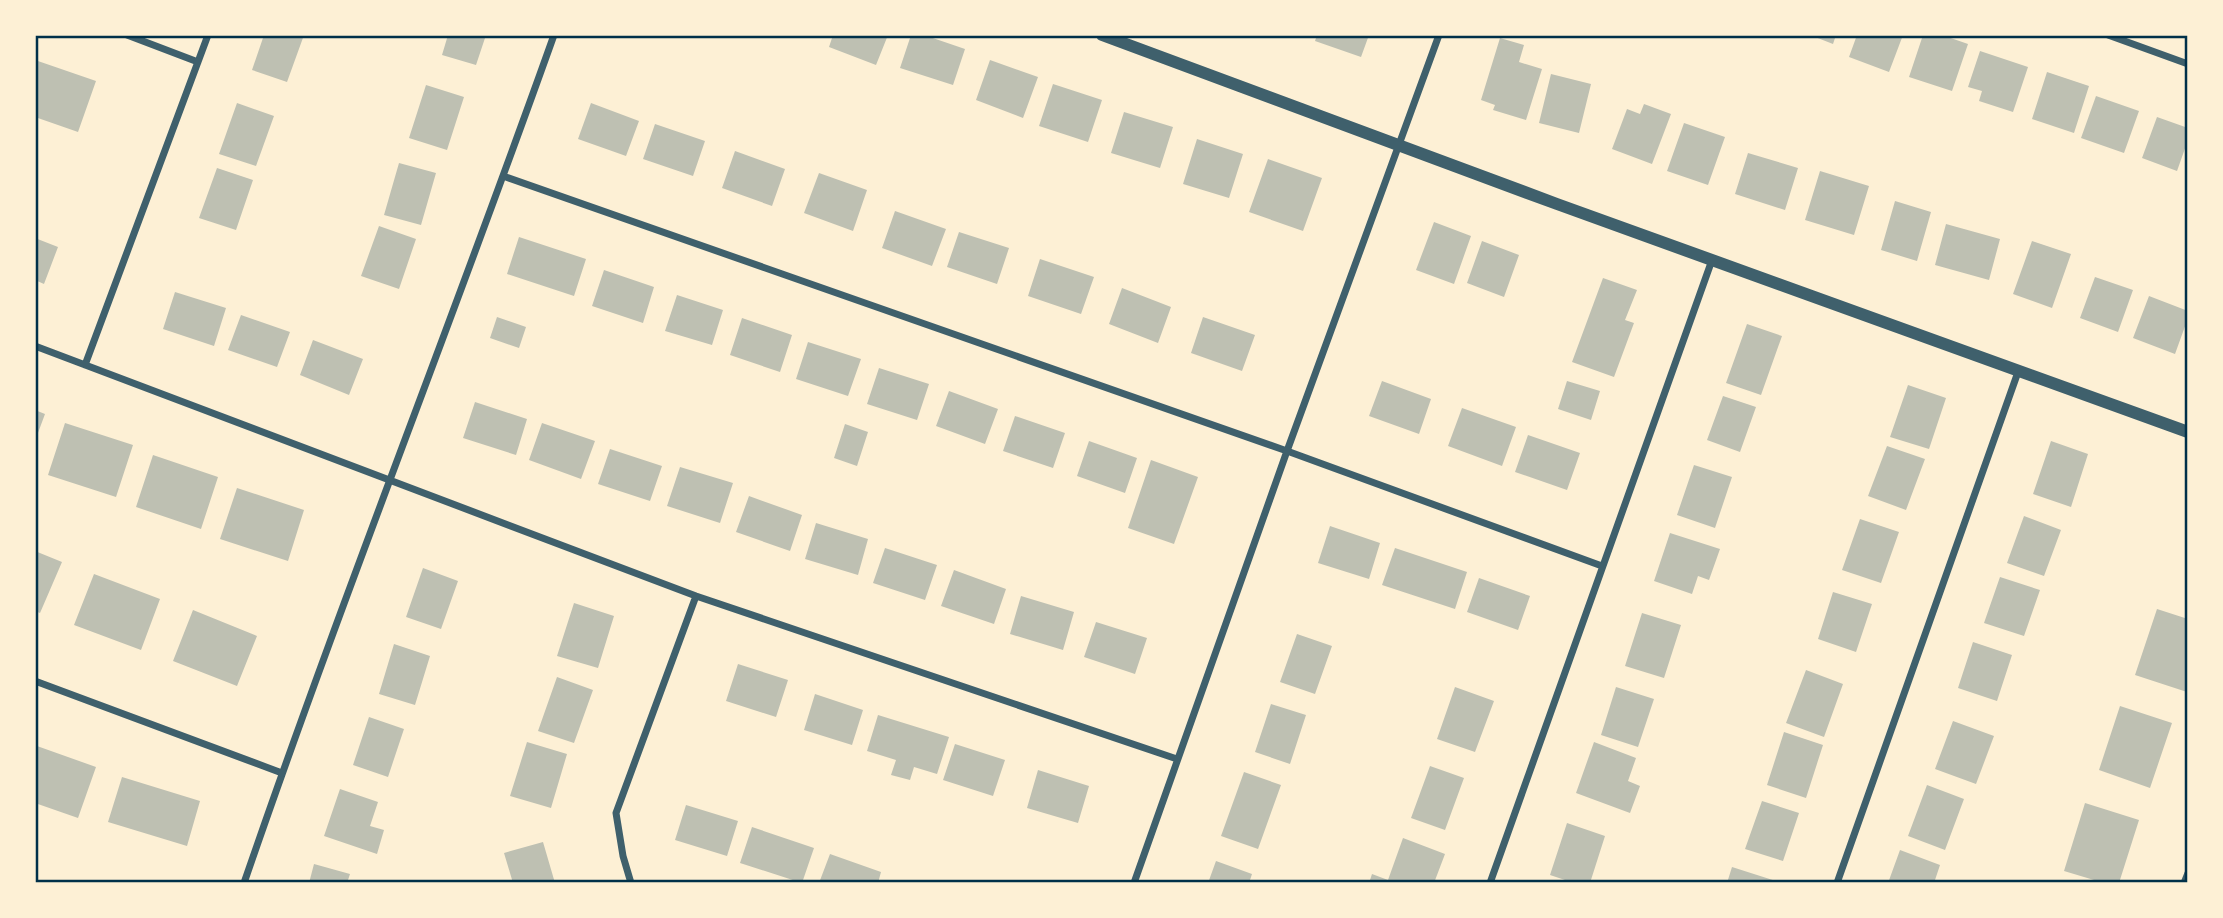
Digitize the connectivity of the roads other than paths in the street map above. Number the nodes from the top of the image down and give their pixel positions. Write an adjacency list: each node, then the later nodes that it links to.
1 (127, 35): 8 (street)
2 (208, 35): 8 (street)
3 (554, 35): 11 (street)
4 (1102, 35): 10 (street)
5 (1439, 35): 10 (street)
6 (2108, 35): 7 (street)
7 (2133, 39): 9 (street)
8 (198, 62): 14 (street)
9 (2188, 64)
10 (1397, 145): 12 (street); 17 (street)
11 (503, 176): 17 (street); 18 (street)
12 (1712, 260): 15 (street); 19 (street)
13 (35, 346): 14 (street)
14 (85, 365): 18 (street)
15 (2018, 372): 16 (street); 29 (street)
16 (2188, 432)
17 (1287, 451): 19 (street); 22 (street)
18 (388, 480): 20 (street); 23 (street)
19 (1602, 566): 28 (street)
20 (696, 596): 22 (street); 26 (street)
21 (35, 681): 23 (street)
22 (1177, 759): 27 (street)
23 (282, 773): 25 (street)
24 (2188, 873): 30 (street)
25 (244, 883)
26 (631, 883)
27 (1134, 883)
28 (1490, 883)
29 (1838, 883)
30 (2185, 883)

